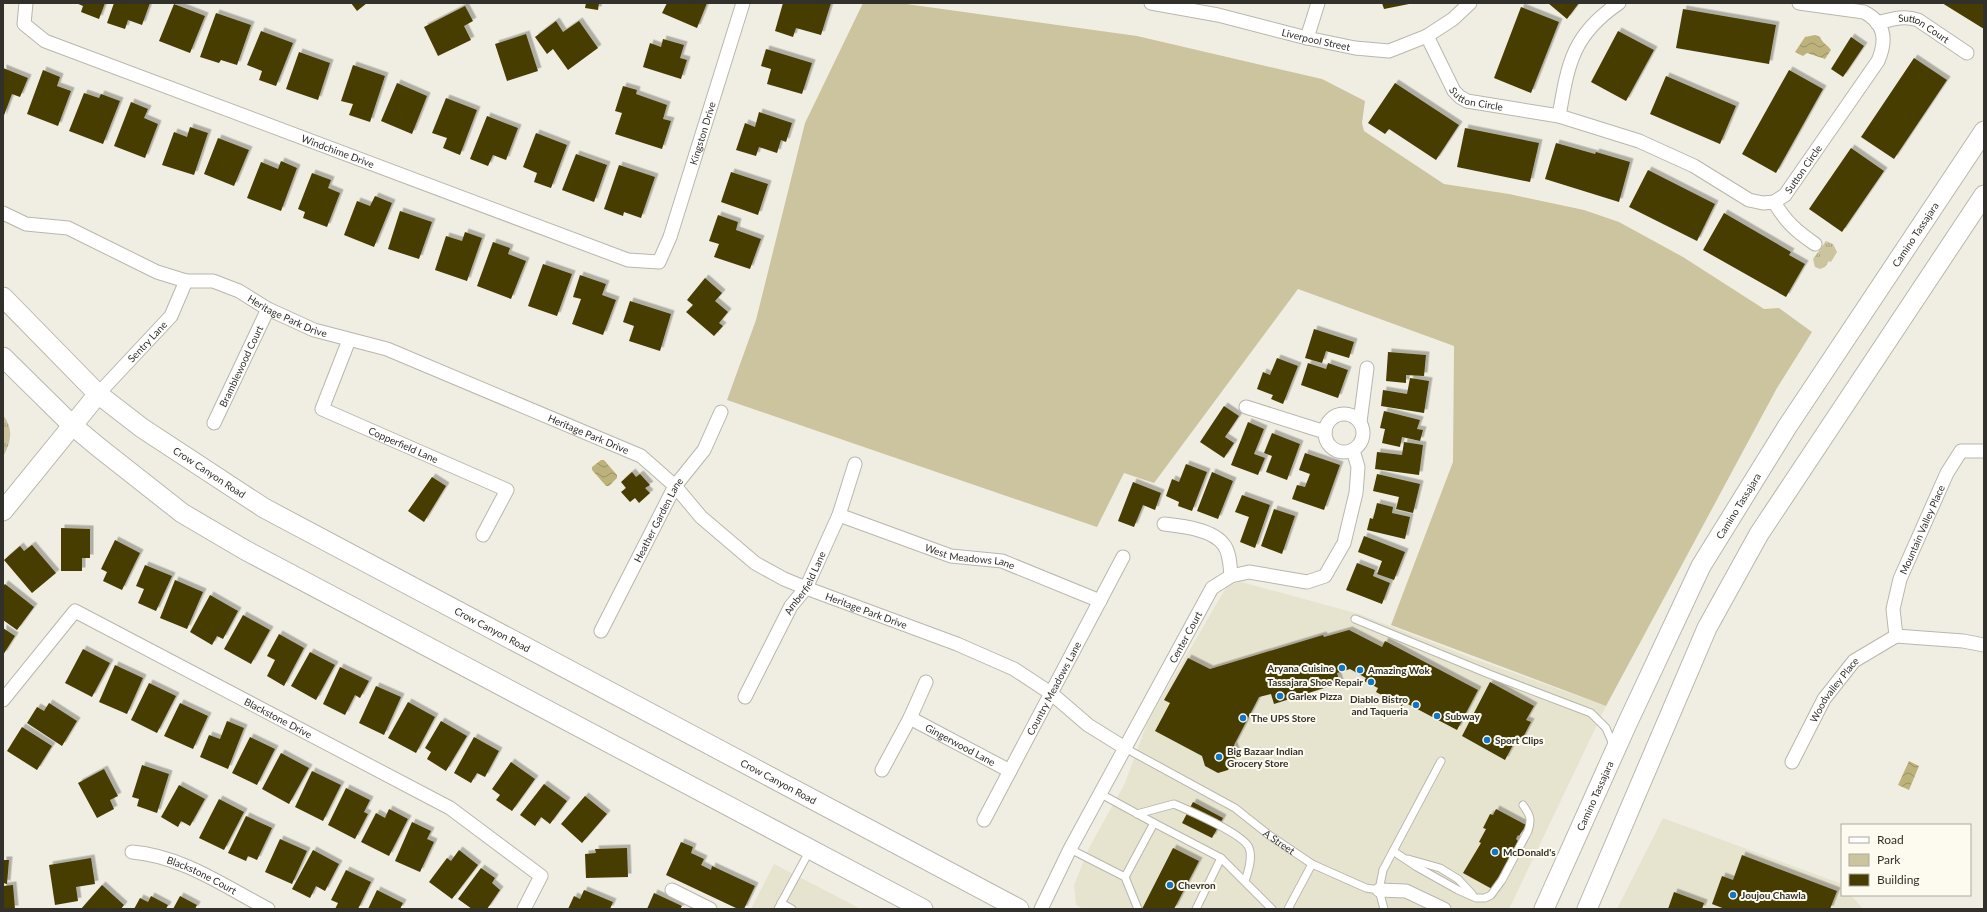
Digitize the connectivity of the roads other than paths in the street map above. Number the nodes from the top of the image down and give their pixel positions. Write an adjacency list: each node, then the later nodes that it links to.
1 (26, 3): 18 (street, Windchime Drive)
2 (743, 3): 18 (street, Kingston Drive)
3 (1151, 3): 10 (street, Liverpool Street)
4 (1318, 3): 10 (street)
5 (1470, 3): 9 (street, Liverpool Street)
6 (1618, 3): 12 (street)
7 (1799, 3): 8 (street)
8 (1877, 23): 11 (street, Sutton Court); 15 (street, Sutton Circle)
9 (1427, 36): 10 (street, Liverpool Street); 12 (street, Sutton Circle)
10 (1307, 38)
11 (1967, 52)
12 (1559, 116): 15 (street, Sutton Circle)
13 (1984, 131): 54 (main road, Camino Tassajara)
14 (1984, 195): 92 (main road)
15 (1774, 202): 17 (street)
16 (3, 213): 19 (street, Heritage Park Drive)
17 (1815, 244)
18 (659, 262)
19 (186, 281): 21 (street, Heritage Park Drive); 25 (street, Sentry Lane)
20 (3, 297): 25 (main road, Crow Canyon Road)
21 (268, 309): 22 (street, Heritage Park Drive); 29 (street, Bramblewood Court)
22 (349, 340): 35 (street, Heritage Park Drive); 39 (street, Copperfield Lane)
23 (3, 357): 30 (main road)
24 (1367, 368): 28 (street)
25 (98, 394): 30 (main road); 83 (main road, Crow Canyon Road)
26 (1246, 407): 31 (street)
27 (721, 412): 35 (street, Heather Garden Lane)
28 (1360, 422): 31 (street); 32 (street)
29 (214, 423)
30 (72, 425): 36 (main road); 65 (main road)
31 (1325, 432): 32 (street)
32 (1353, 450): 41 (street, Center Court)
33 (1984, 451): 46 (street, Mountain Valley Place)
34 (856, 464): 37 (street, Amberfield Lane)
35 (675, 486): 42 (street, Heritage Park Drive); 45 (street, Heather Garden Lane)
36 (3, 512)
37 (839, 515): 42 (street, Amberfield Lane); 43 (street, West Meadows Lane)
38 (1164, 524): 41 (street)
39 (483, 535)
40 (1123, 557): 43 (street, Country Meadows Lane)
41 (1231, 576): 53 (street, Center Court)
42 (806, 588): 49 (street, Heritage Park Drive); 50 (street, Amberfield Lane)
43 (1100, 601): 49 (street, Country Meadows Lane)
44 (1356, 619): 54 (lane)
45 (601, 632)
46 (1896, 636): 47 (street); 56 (street, Woodvalley Place)
47 (1984, 645)
48 (926, 682): 52 (street)
49 (1052, 694): 53 (street, Heritage Park Drive); 58 (street, Country Meadows Lane)
50 (745, 697)
51 (3, 700): 79 (street, Blackstone Drive)
52 (910, 718): 57 (street); 58 (street, Gingerwood Lane)
53 (1125, 748): 59 (street, Center Court); 70 (lane, A Street)
54 (1615, 750): 91 (main road, Camino Tassajara)
55 (1441, 761): 67 (lane)
56 (1792, 762)
57 (882, 770)
58 (1010, 771): 62 (street, Country Meadows Lane)
59 (1101, 794): 61 (lane); 64 (street, Center Court)
60 (1523, 806): 75 (lane)
61 (1137, 814): 63 (lane); 72 (lane)
62 (984, 820)
63 (1154, 823): 68 (lane); 71 (lane)
64 (1070, 849): 71 (lane); 84 (street, Center Court)
65 (810, 850): 77 (lane); 82 (main road)
66 (132, 852): 78 (street, Blackstone Court)
67 (1393, 852): 69 (lane); 74 (lane)
68 (1221, 858): 72 (lane); 86 (lane)
69 (1406, 859): 75 (lane); 75 (lane)
70 (1312, 864): 74 (lane, A Street); 88 (lane)
71 (1125, 877): 85 (lane)
72 (1245, 882): 87 (lane)
73 (672, 890): 76 (street)
74 (1379, 890): 89 (lane); 90 (street, A Street)
75 (1476, 898)
76 (693, 905): 80 (street)
77 (779, 906): 81 (lane)
78 (268, 909)
79 (524, 909)
80 (710, 909)
81 (792, 909)
82 (923, 909)
83 (1019, 909)
84 (1040, 909)
85 (1138, 909)
86 (1196, 909)
87 (1272, 909)
88 (1288, 909)
89 (1384, 909)
90 (1444, 909)
91 (1544, 909)
92 (1586, 909)

